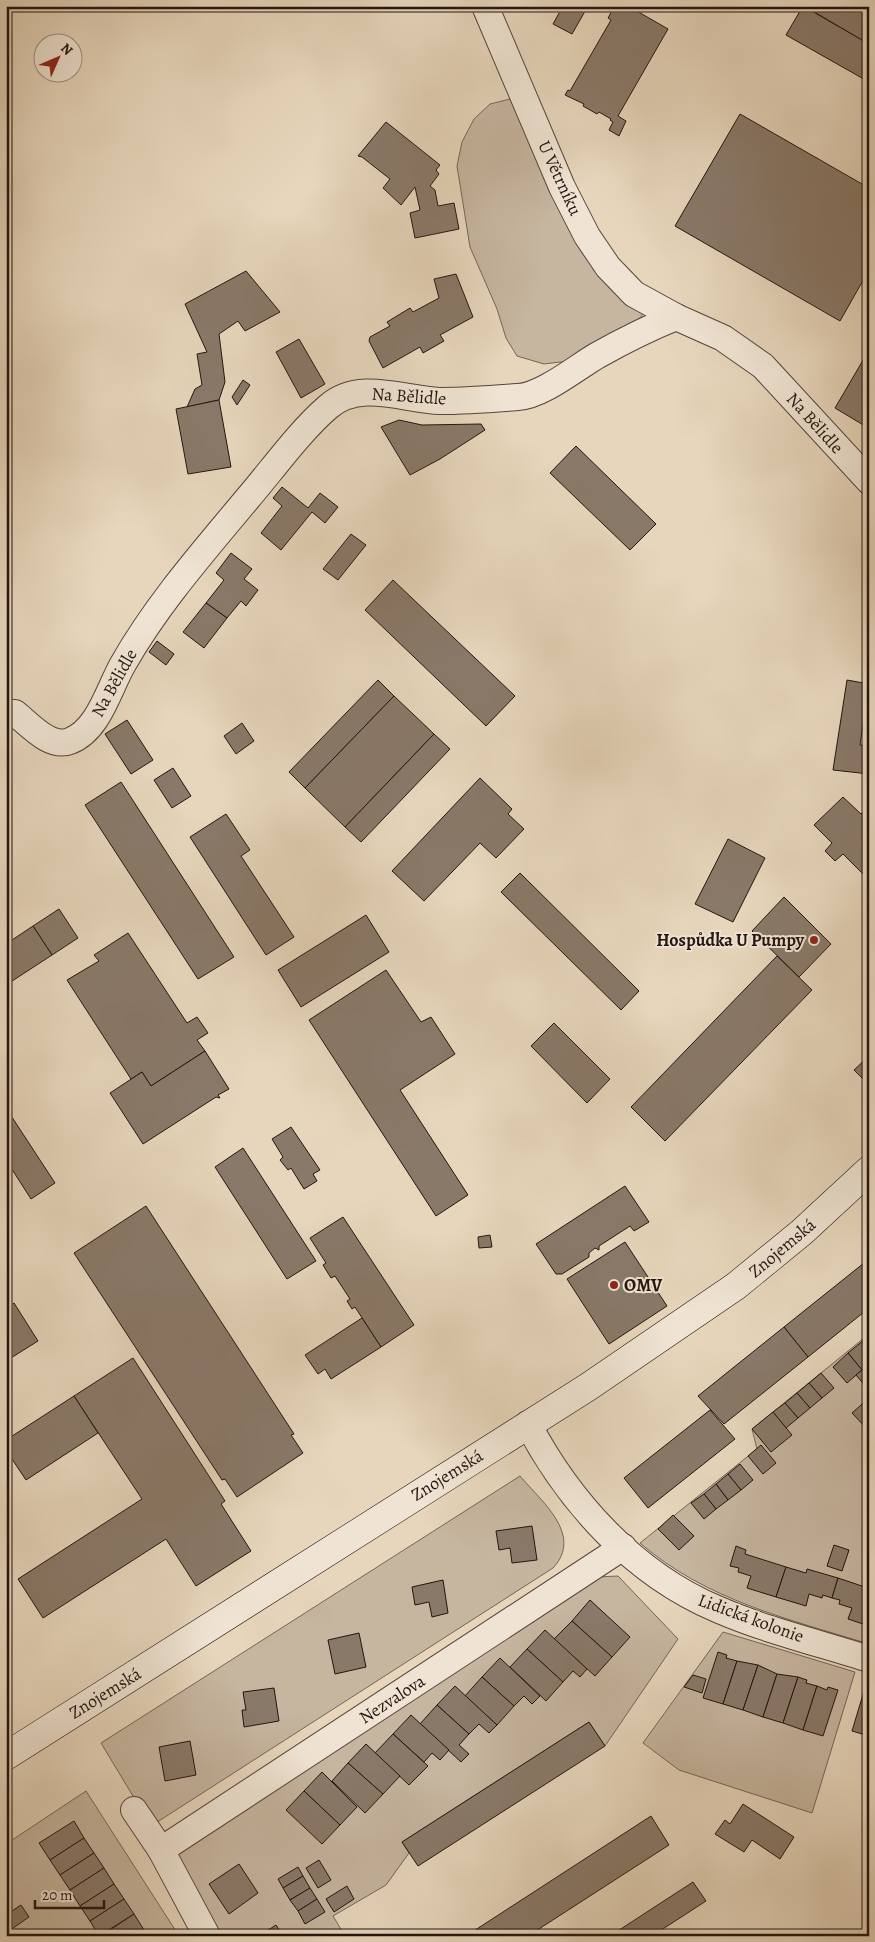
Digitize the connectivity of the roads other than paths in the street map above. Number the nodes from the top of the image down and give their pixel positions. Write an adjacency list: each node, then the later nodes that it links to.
1 (484, 6): 2 (street, U Větrníku)
2 (676, 317): 3 (street, Na Bělidle); 4 (street, Na Bělidle)
3 (869, 481)
4 (15, 713)
5 (869, 1170): 6 (main road, Znojemská)
6 (528, 1424): 7 (street, Lidická kolonie); 9 (main road, Znojemská)
7 (623, 1547): 8 (street, Lidická kolonie); 11 (street, Nezvalova)
8 (869, 1659)
9 (6, 1756)
10 (134, 1810): 11 (street)
11 (161, 1850): 12 (street)
12 (208, 1936)

